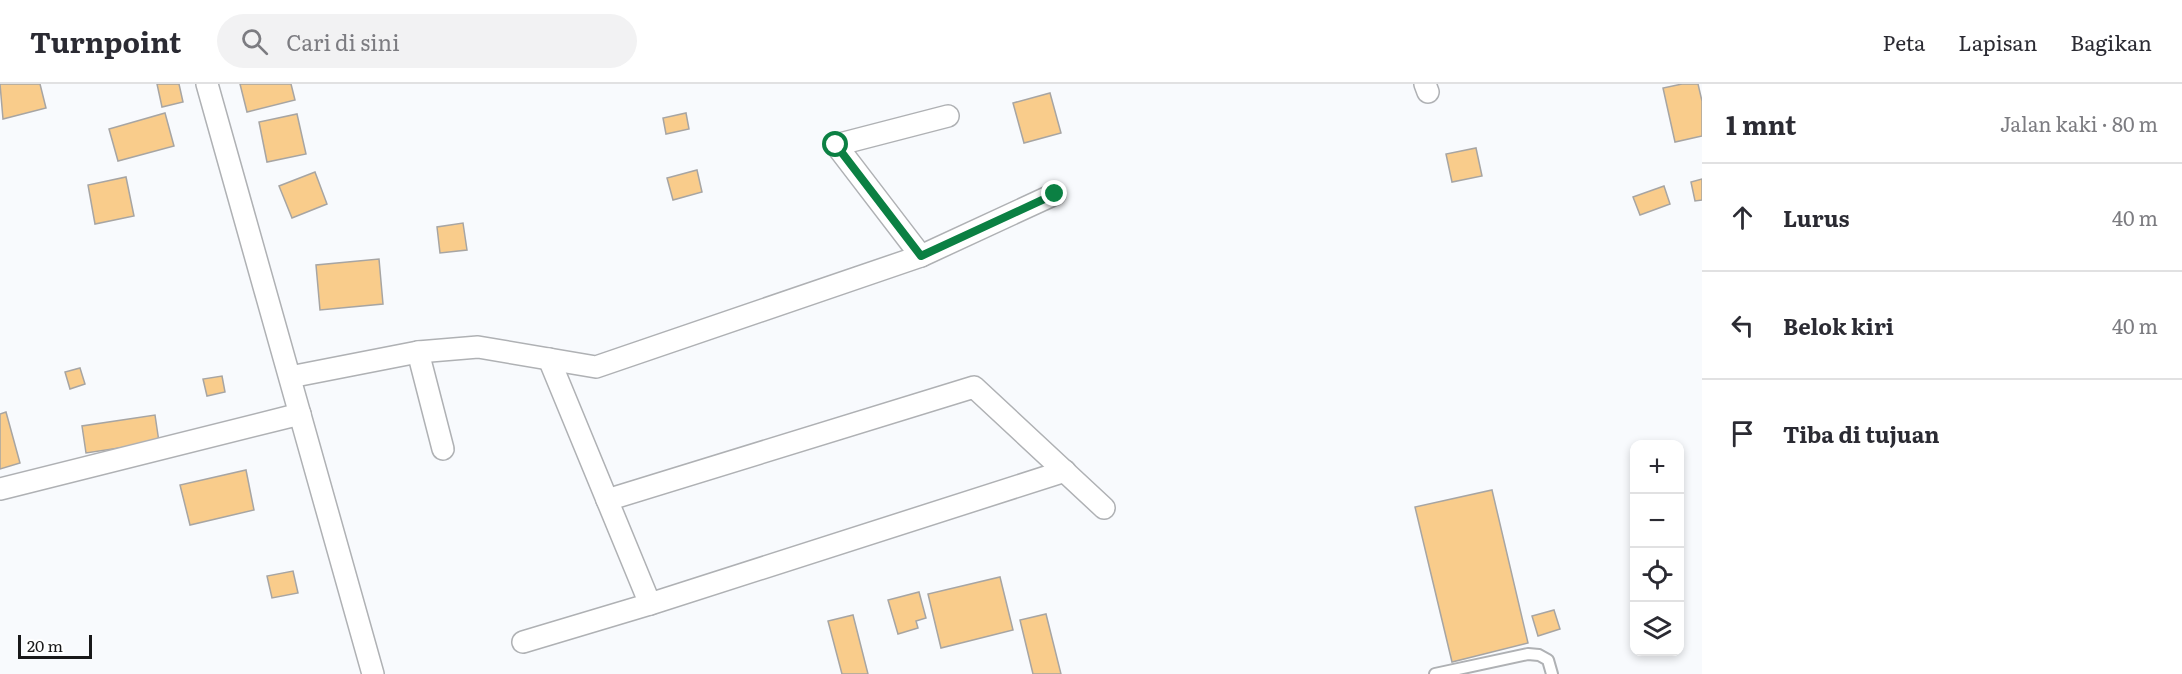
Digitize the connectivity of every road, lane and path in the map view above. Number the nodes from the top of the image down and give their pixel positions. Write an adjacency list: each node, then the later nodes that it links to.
1 (207, 84): 7 (street)
2 (948, 116): 4 (street)
3 (1055, 194): 4 (street)
4 (921, 256): 6 (street)
5 (418, 352): 6 (street); 7 (street); 9 (street)
6 (549, 359): 12 (street)
7 (290, 377): 8 (street)
8 (300, 414): 11 (street); 16 (street)
9 (443, 449)
10 (1065, 471): 12 (street); 13 (street); 14 (street)
11 (0, 489)
12 (607, 500): 14 (street)
13 (1104, 508)
14 (650, 604): 15 (street)
15 (523, 642)
16 (373, 674)
17 (1435, 674): 18 (lane)
18 (1552, 674)

